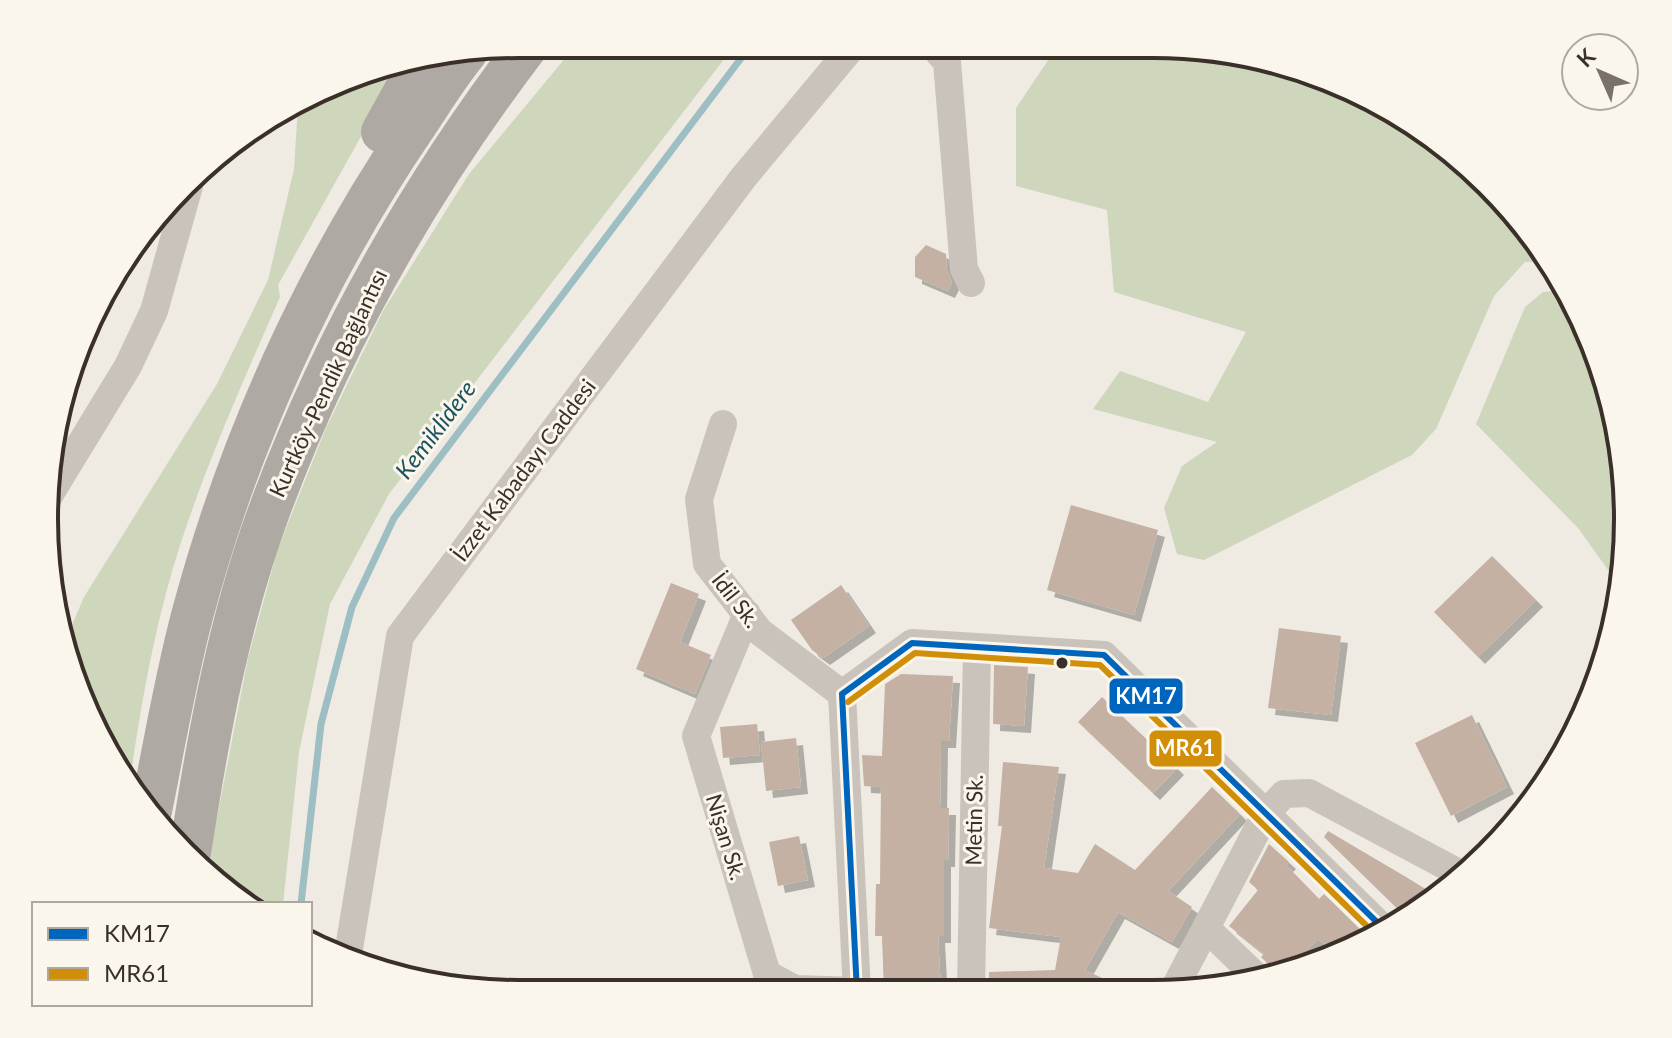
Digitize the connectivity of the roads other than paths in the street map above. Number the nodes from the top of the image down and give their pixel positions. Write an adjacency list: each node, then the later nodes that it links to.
1 (518, 58): 16 (highway, Kurtköy-Pendik Bağlantısı)
2 (843, 58): 20 (street, İzzet Kabadayı Caddesi)
3 (944, 58): 8 (street)
4 (460, 62): 7 (highway, Kurtköy-Pendik Bağlantısı)
5 (416, 70): 7 (highway)
6 (185, 202): 10 (street)
7 (326, 272): 14 (highway, Kurtköy-Pendik Bağlantısı)
8 (971, 283)
9 (723, 424): 11 (street, İdil Sk.)
10 (60, 477)
11 (747, 614): 13 (street, İdil Sk.); 23 (street, Nişan Sk.)
12 (977, 647): 13 (street); 15 (street); 25 (street, Metin Sk.)
13 (842, 694): 24 (street)
14 (153, 800)
15 (1266, 813): 17 (street); 18 (street); 19 (street)
16 (191, 843)
17 (1453, 870)
18 (1377, 922)
19 (1206, 928): 21 (street); 22 (street)
20 (349, 947)
21 (1249, 970)
22 (1179, 979)
23 (778, 980)
24 (856, 980)
25 (971, 980)

